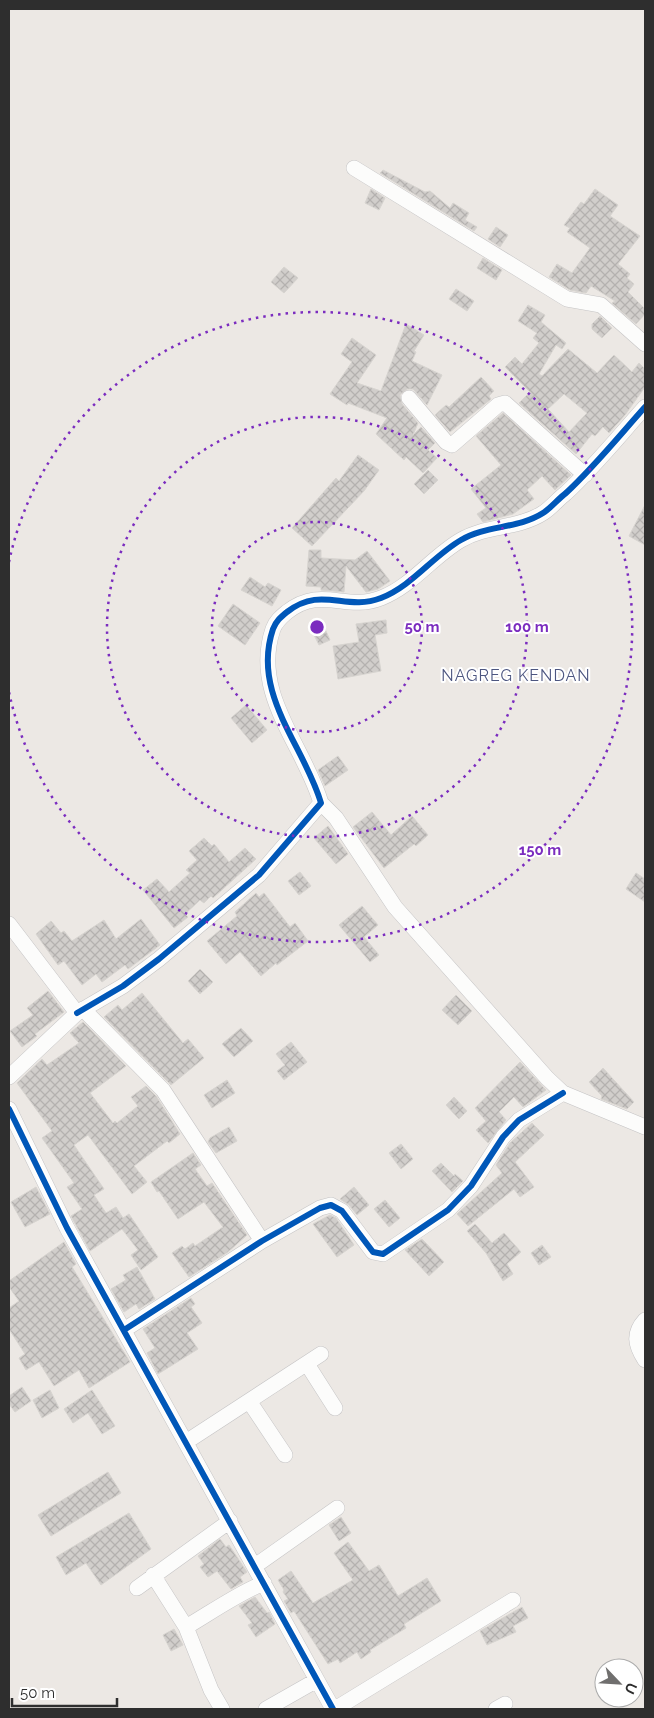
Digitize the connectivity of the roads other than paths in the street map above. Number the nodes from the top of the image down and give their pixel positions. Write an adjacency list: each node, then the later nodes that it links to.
1 (354, 168): 2 (street)
2 (645, 344)
3 (409, 398): 5 (street)
4 (645, 407): 5 (street)
5 (585, 475): 6 (street)
6 (321, 803): 8 (street); 10 (street)
7 (9, 924): 8 (street)
8 (80, 1011): 9 (street); 13 (street)
9 (9, 1077)
10 (563, 1093): 12 (street); 13 (street)
11 (9, 1109): 15 (street)
12 (645, 1127)
13 (262, 1241): 15 (street)
14 (645, 1320): 17 (street)
15 (124, 1330): 21 (street)
16 (321, 1354): 18 (street)
17 (645, 1360)
18 (306, 1364): 19 (street); 20 (street)
19 (249, 1401): 21 (street); 22 (street)
20 (335, 1408)
21 (186, 1442): 24 (street)
22 (285, 1455)
23 (337, 1508): 25 (street)
24 (230, 1521): 25 (street); 26 (street)
25 (255, 1566): 27 (street)
26 (153, 1575): 28 (street); 30 (street)
27 (264, 1583): 30 (street); 31 (street)
28 (136, 1588)
29 (513, 1600): 34 (street)
30 (186, 1627): 32 (street)
31 (317, 1680): 33 (street); 34 (street)
32 (222, 1709)
33 (266, 1709)
34 (334, 1709)

